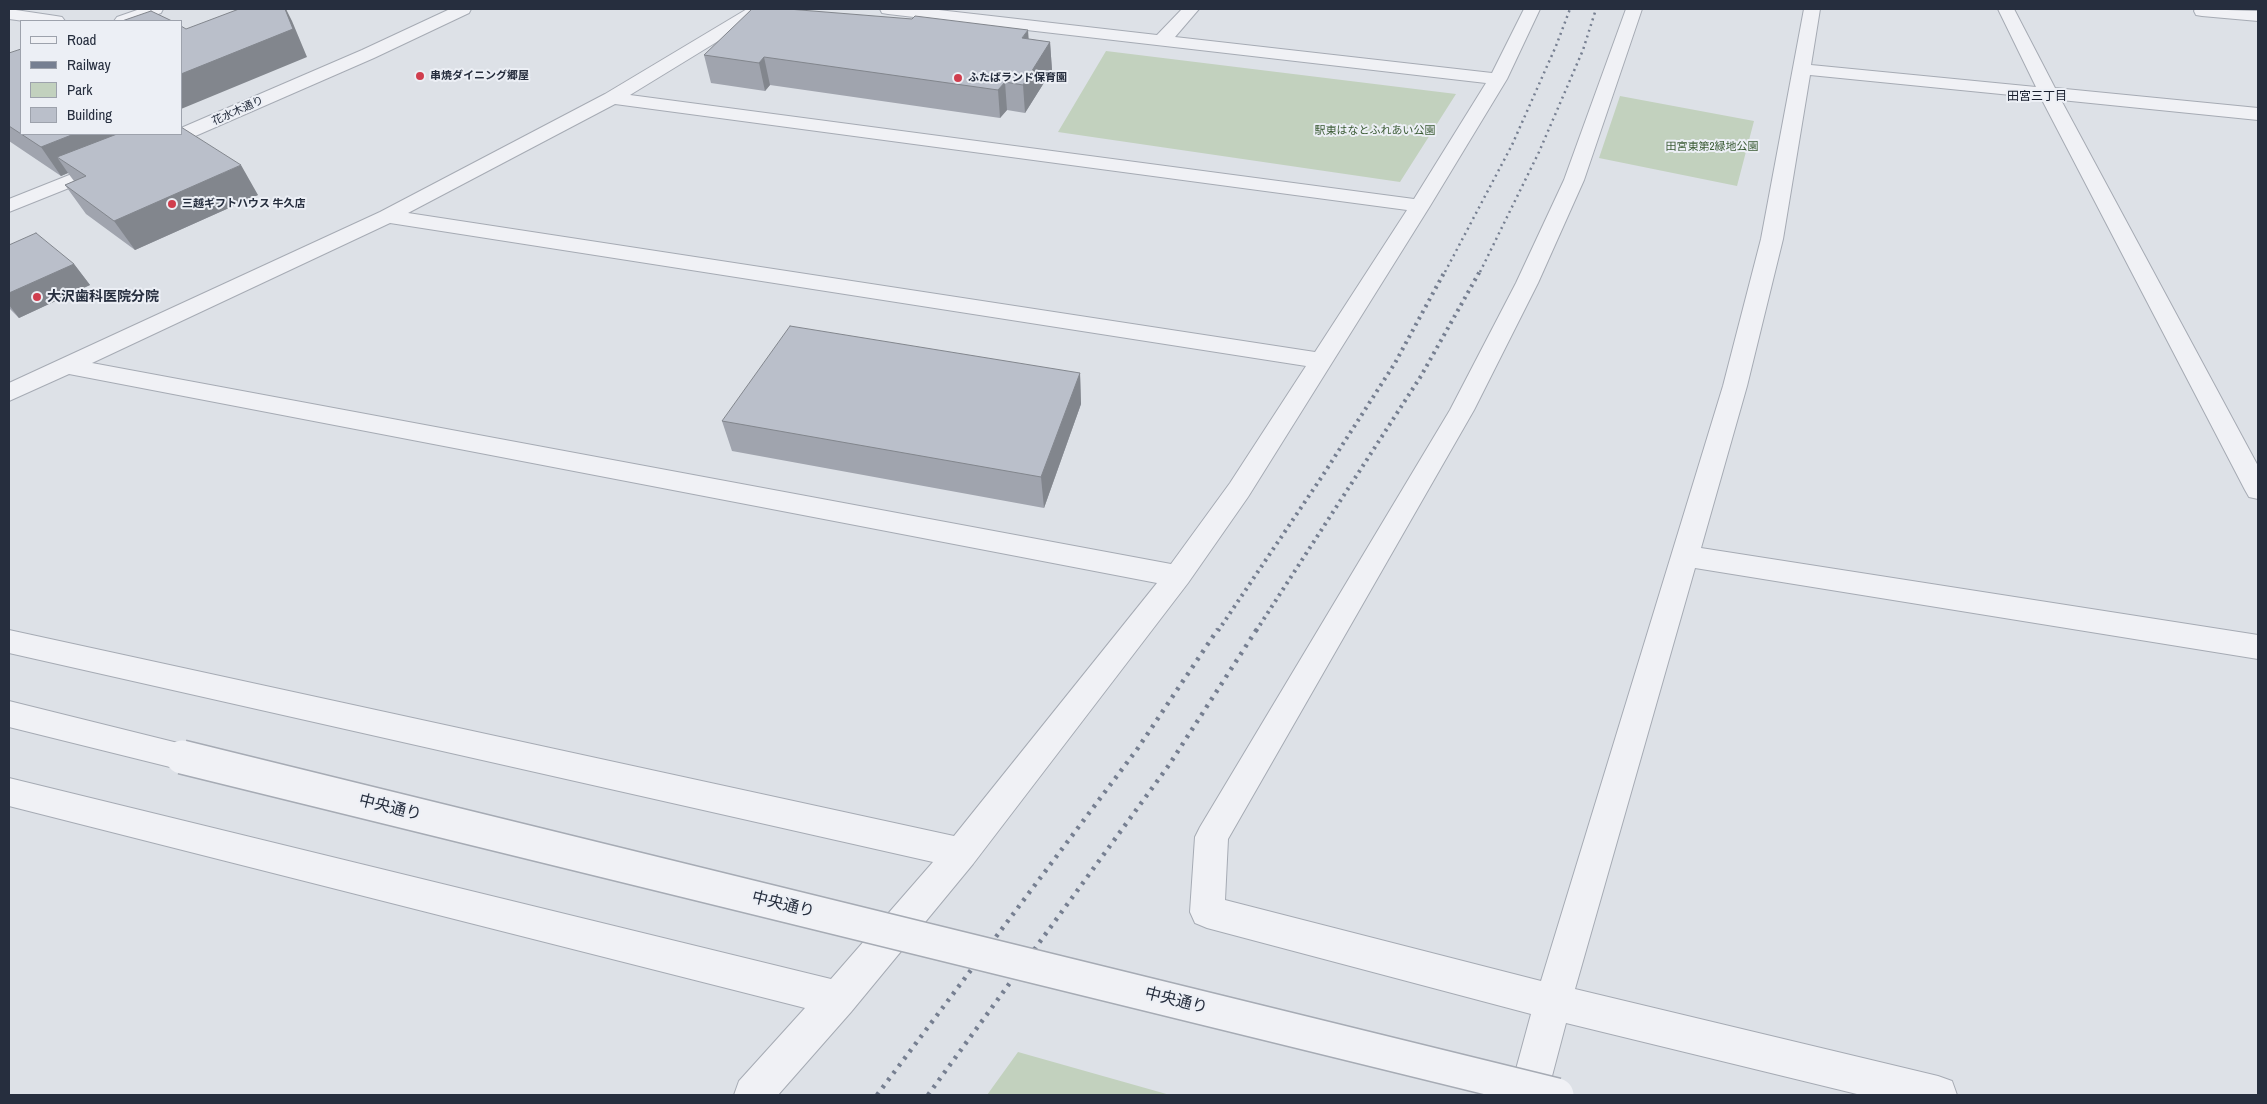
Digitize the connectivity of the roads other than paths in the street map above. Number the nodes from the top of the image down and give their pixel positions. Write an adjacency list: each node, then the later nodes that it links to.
1 (154, 9): 15 (street)
2 (463, 9): 22 (street, 花水木通り)
3 (758, 9): 20 (street)
4 (888, 9): 11 (street)
5 (1191, 9): 16 (street)
6 (1532, 9): 18 (street)
7 (1634, 9): 39 (street)
8 (1812, 9): 17 (street)
9 (2006, 9): 19 (street)
10 (2202, 11): 13 (street)
11 (965, 13): 16 (street)
12 (9, 14): 14 (street)
13 (2258, 16)
14 (49, 20)
15 (126, 20)
16 (1161, 41): 18 (street)
17 (1802, 69): 19 (street); 31 (street)
18 (1498, 79): 25 (street)
19 (2048, 93): 21 (street); 30 (street)
20 (612, 98): 25 (street); 26 (street)
21 (2258, 114)
22 (182, 134)
23 (180, 135): 24 (street, 花水木通り)
24 (9, 206)
25 (1420, 206): 27 (street)
26 (387, 216): 27 (street); 28 (street)
27 (1322, 361): 32 (street)
28 (65, 366): 29 (street); 32 (street)
29 (9, 393)
30 (2258, 490)
31 (1684, 556): 34 (street); 39 (street)
32 (1178, 576): 37 (street)
33 (9, 642): 37 (street)
34 (2258, 647)
35 (9, 714): 42 (street, 中央通り, bridge)
36 (9, 792): 38 (street)
37 (961, 853): 38 (street)
38 (838, 1000): 40 (street)
39 (1553, 1002): 41 (street); 43 (street)
40 (753, 1095)
41 (1528, 1095)
42 (1557, 1095)
43 (1938, 1095)

